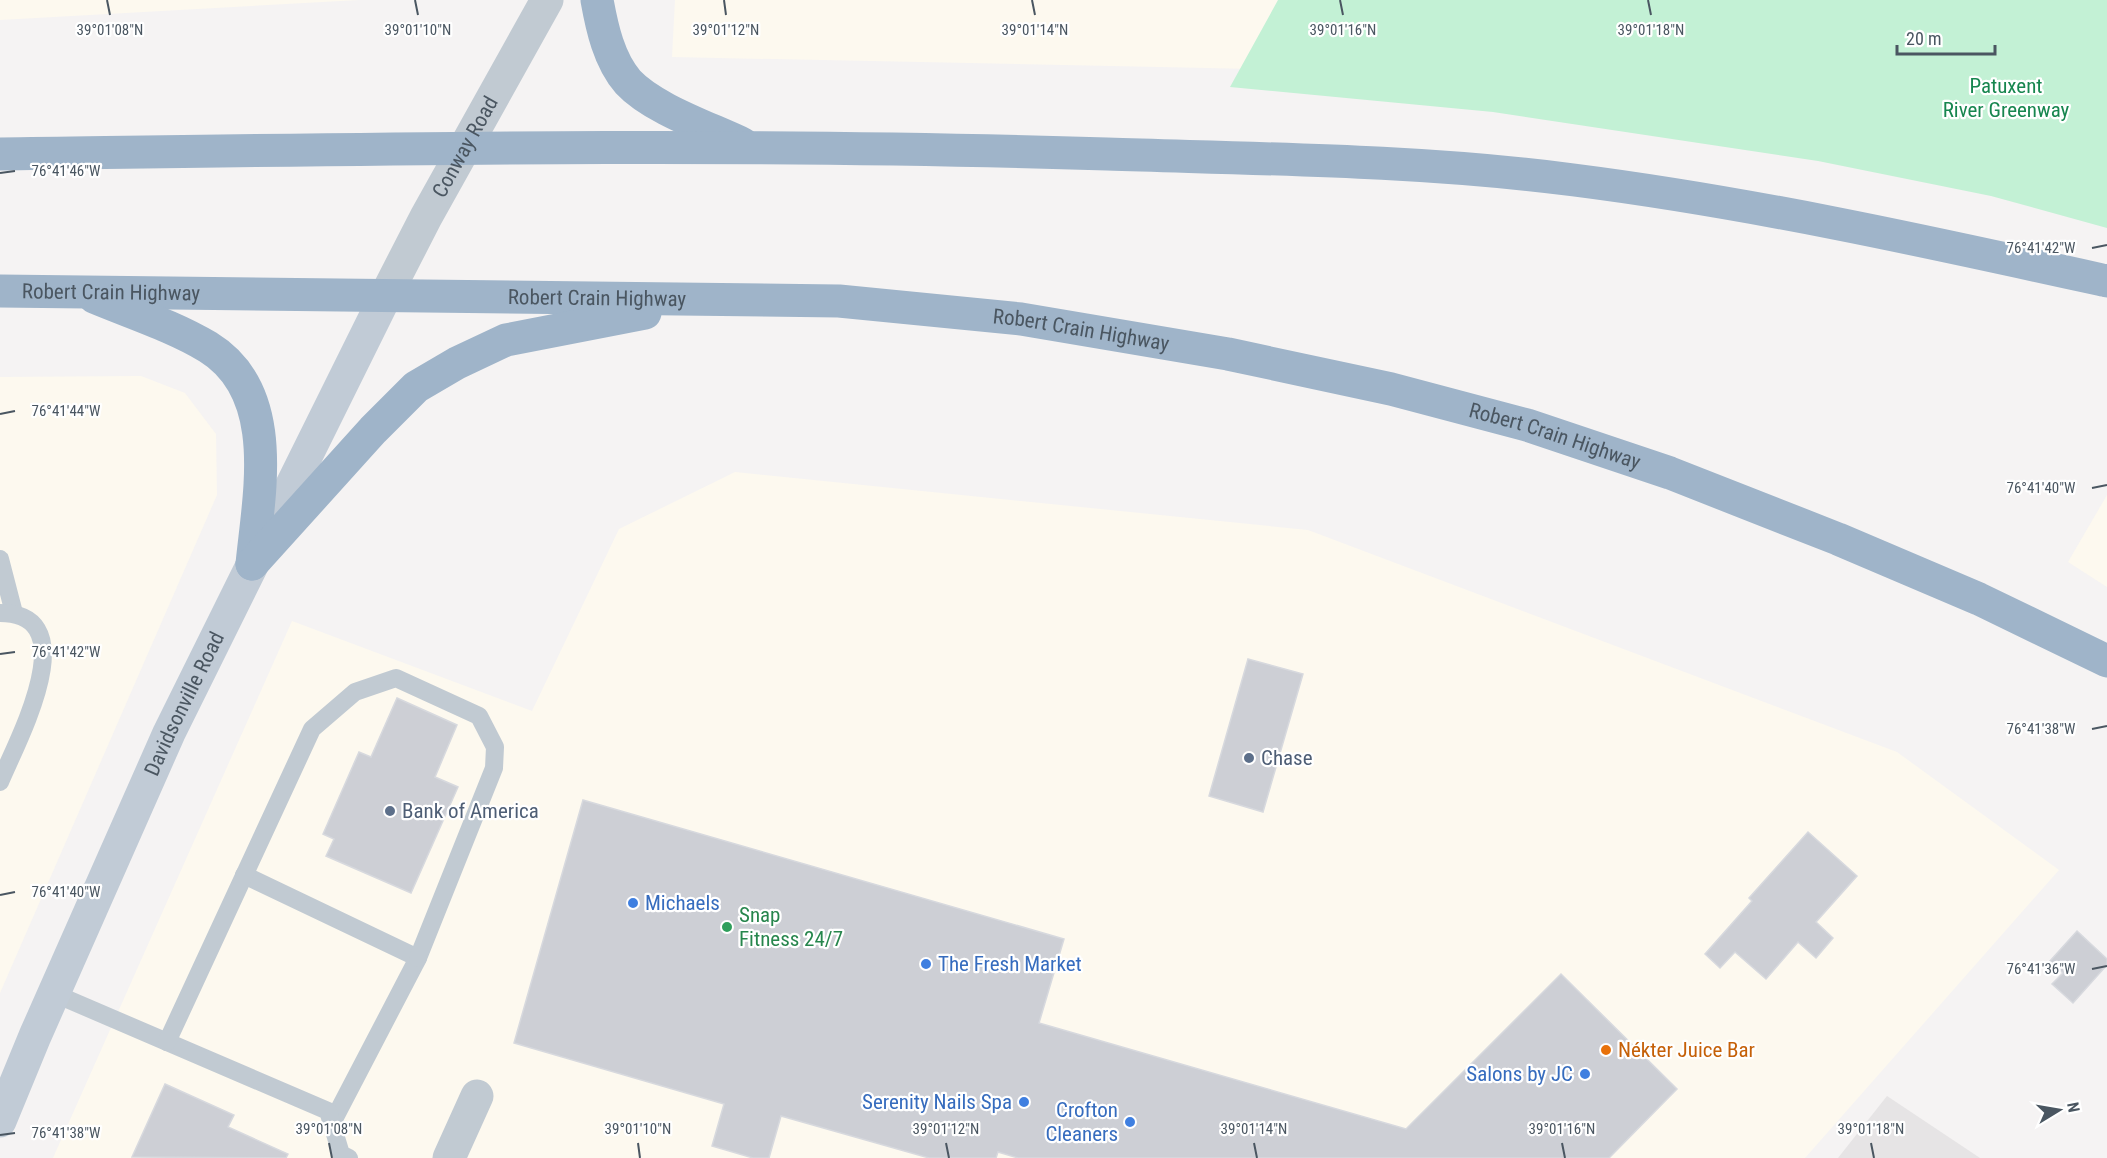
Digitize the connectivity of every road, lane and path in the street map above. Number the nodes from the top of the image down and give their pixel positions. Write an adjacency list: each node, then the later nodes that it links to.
1 (547, 0): 3 (street, Conway Road)
2 (597, 0): 4 (highway)
3 (464, 147): 4 (highway); 5 (highway); 9 (street, Conway Road)
4 (750, 147): 6 (highway)
5 (0, 154)
6 (2107, 281)
7 (76, 290): 8 (highway, Robert Crain Highway); 9 (highway, Robert Crain Highway); 12 (highway)
8 (0, 291)
9 (387, 295): 10 (highway, Robert Crain Highway); 12 (main road, Davidsonville Road)
10 (711, 300): 12 (highway); 14 (highway, Robert Crain Highway)
11 (0, 559): 13 (lane)
12 (252, 564): 18 (main road, Davidsonville Road)
13 (7, 613): 15 (lane)
14 (2107, 661)
15 (0, 782)
16 (244, 875): 17 (lane); 17 (lane); 19 (lane)
17 (418, 958): 22 (lane)
18 (53, 993): 19 (lane); 21 (main road, Davidsonville Road)
19 (167, 1042): 22 (lane)
20 (477, 1096): 24 (street)
21 (0, 1121)
22 (332, 1123): 23 (lane)
23 (343, 1157)
24 (449, 1158)

